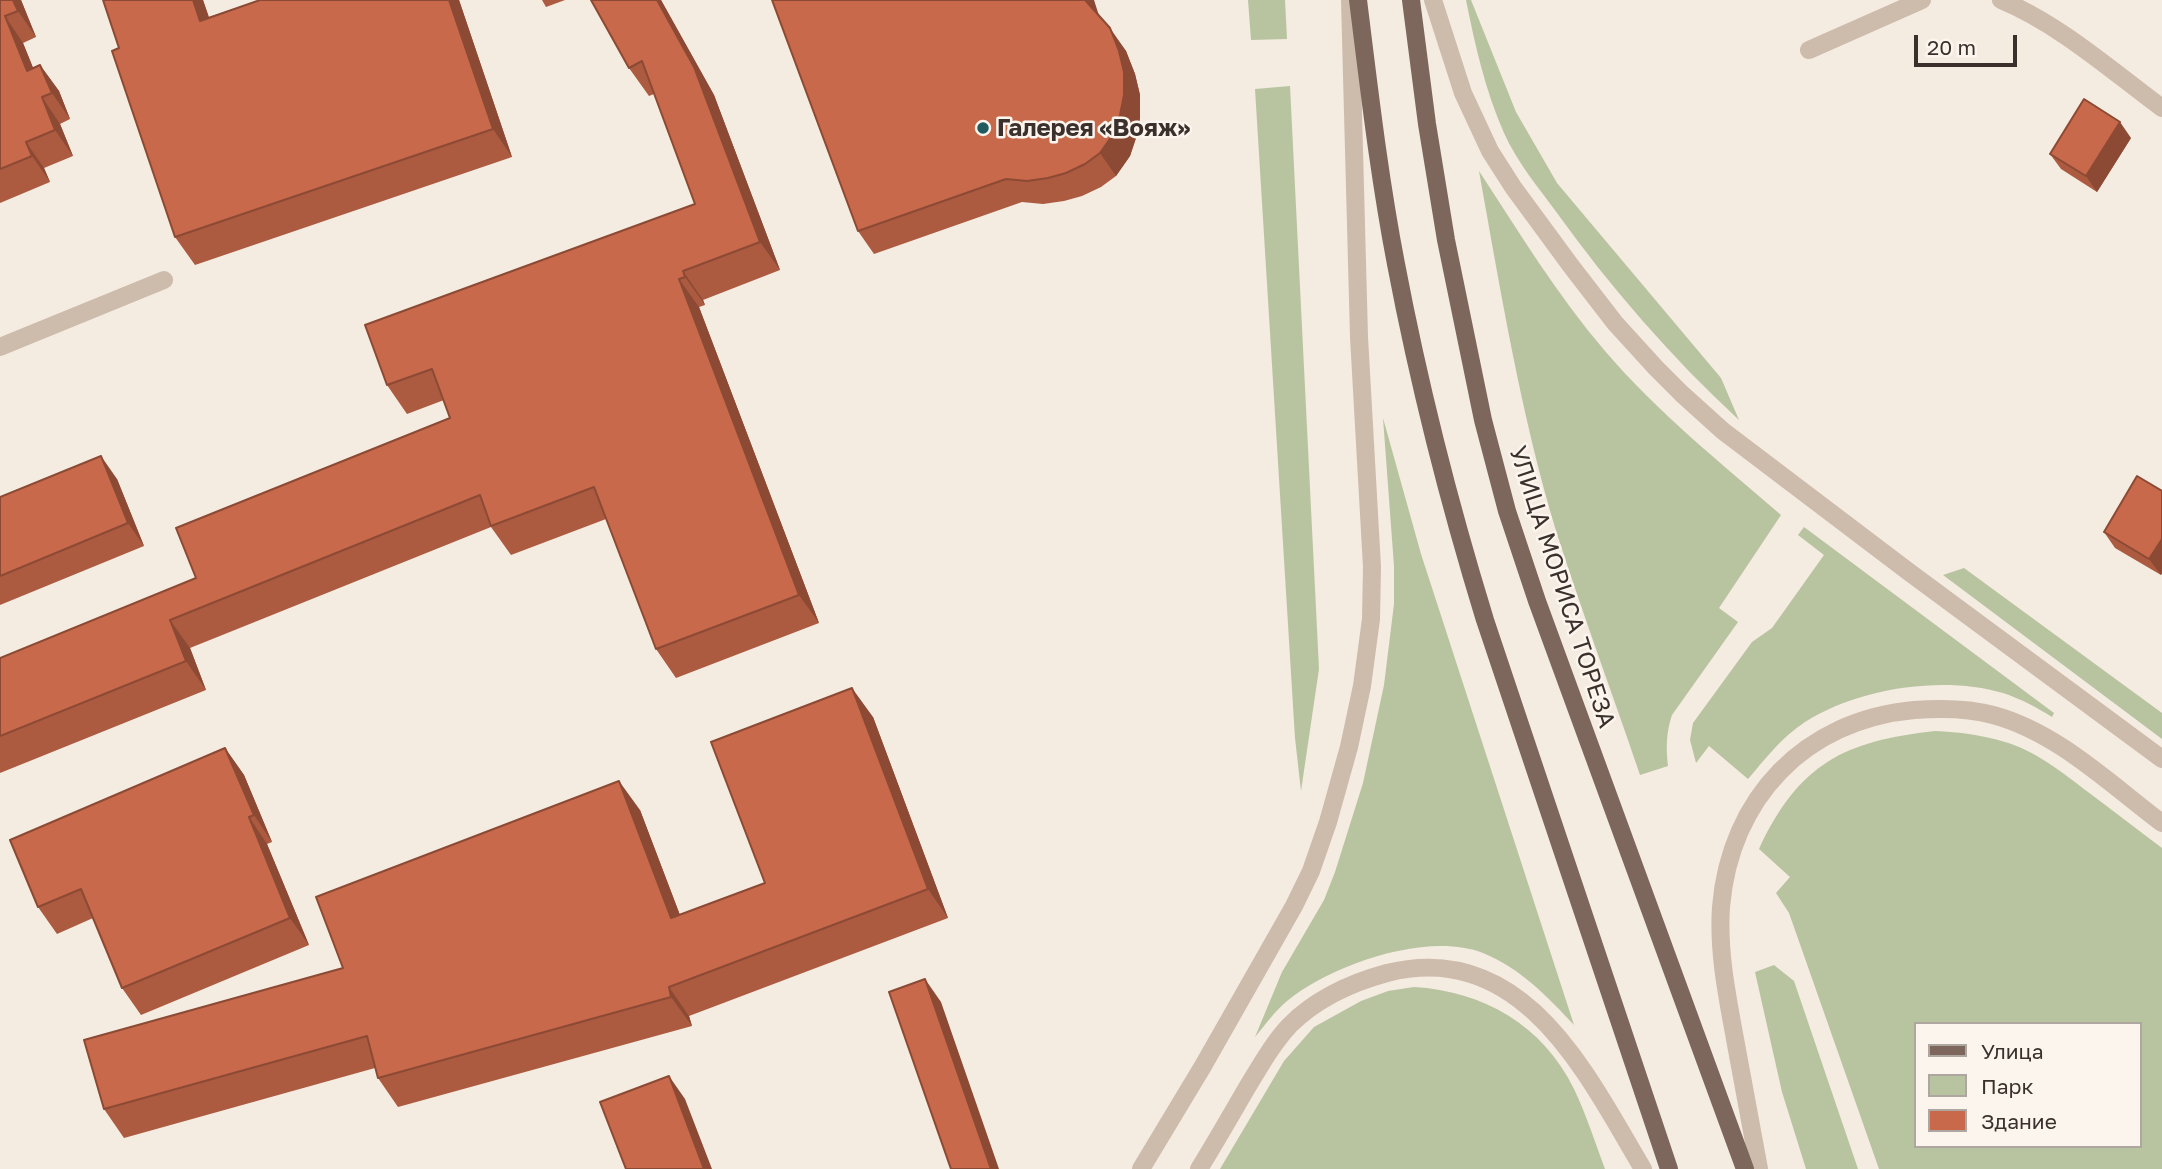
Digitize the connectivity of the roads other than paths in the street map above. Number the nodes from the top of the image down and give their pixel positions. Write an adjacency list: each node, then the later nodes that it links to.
1 (1350, 0): 13 (street)
2 (1358, 0): 16 (main road)
3 (1411, 0): 17 (main road, УЛИЦА МОРИСА ТОРЕЗА)
4 (1433, 0): 11 (street)
5 (1922, 0): 7 (street)
6 (2001, 0): 8 (street)
7 (1809, 50)
8 (2162, 108)
9 (163, 280): 10 (street)
10 (0, 347)
11 (2162, 759)
12 (2162, 823): 18 (street)
13 (1142, 1169)
14 (1199, 1169): 15 (street)
15 (1643, 1169)
16 (1669, 1169)
17 (1745, 1169)
18 (1759, 1169)

